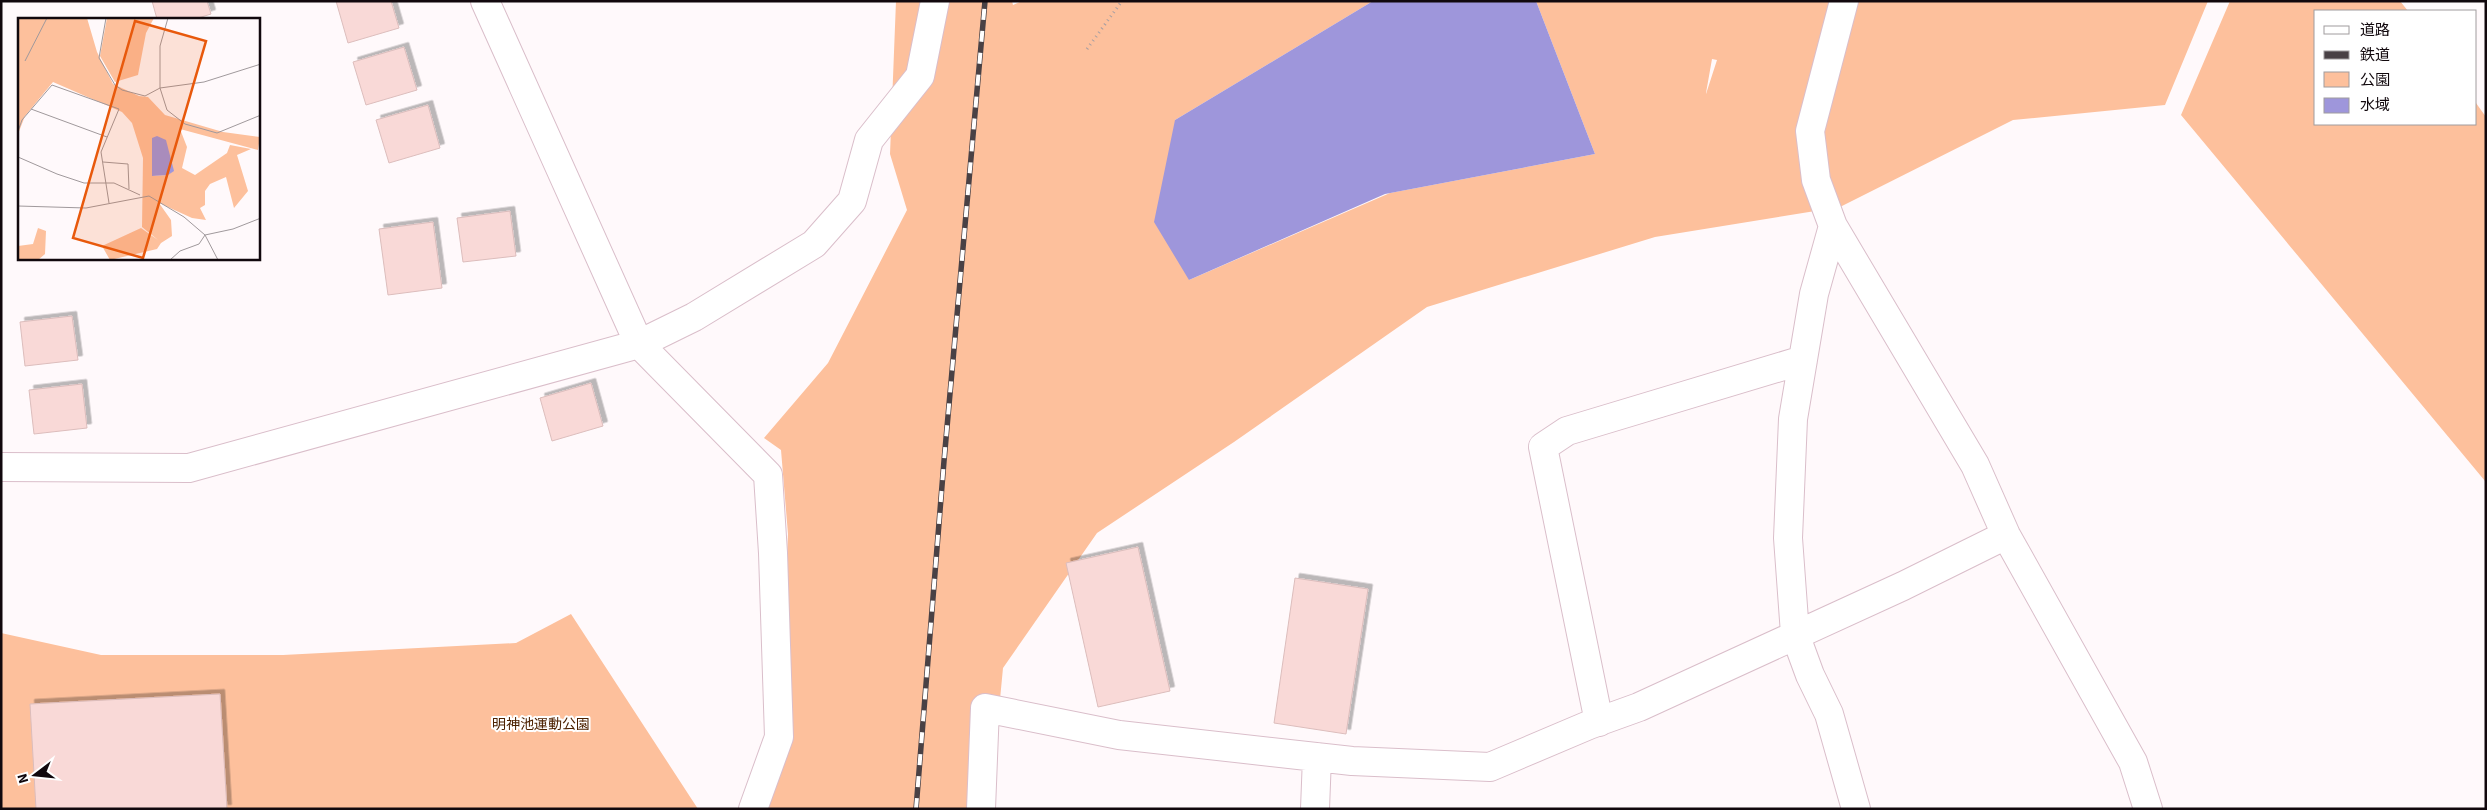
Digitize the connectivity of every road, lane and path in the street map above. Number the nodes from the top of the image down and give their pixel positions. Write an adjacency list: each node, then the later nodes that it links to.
1 (485, 1): 7 (street)
2 (935, 1): 7 (street)
3 (1122, 1): 5 (path)
4 (1844, 1): 6 (street)
5 (1087, 49)
6 (1833, 226): 8 (street); 10 (street)
7 (640, 344): 9 (street); 14 (street)
8 (1803, 360): 11 (street); 12 (street)
9 (1, 467)
10 (2006, 536): 11 (street); 18 (street)
11 (1795, 634): 12 (street); 17 (street)
12 (1599, 722): 13 (street)
13 (1317, 758): 15 (street); 16 (street)
14 (753, 809)
15 (981, 809)
16 (1315, 809)
17 (1856, 809)
18 (2148, 809)

